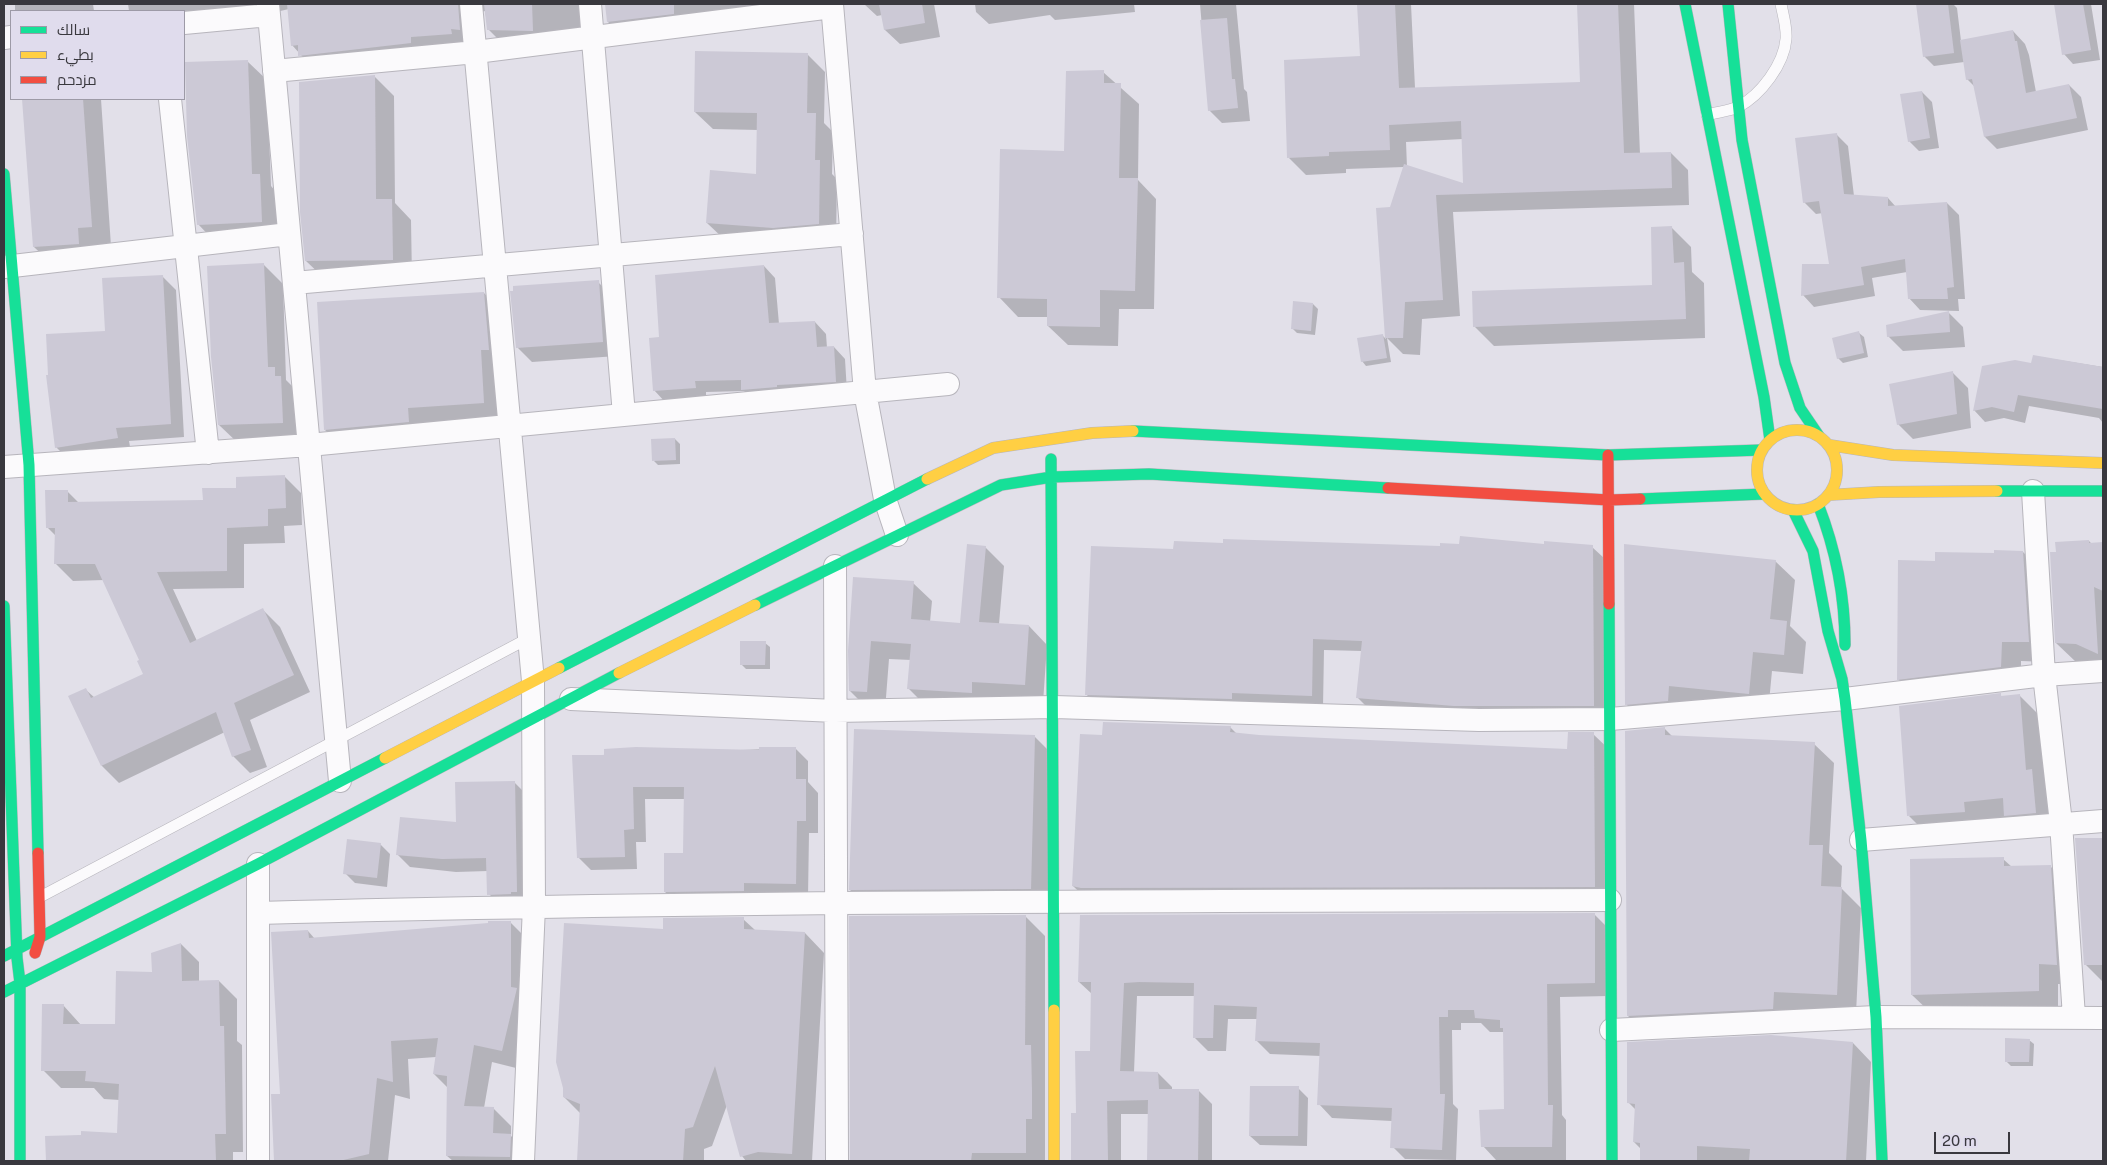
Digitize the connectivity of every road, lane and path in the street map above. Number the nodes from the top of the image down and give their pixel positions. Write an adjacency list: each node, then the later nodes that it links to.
1 (471, 4): 10 (street)
2 (590, 4): 9 (street)
3 (1685, 4): 14 (main road)
4 (1728, 4): 13 (main road)
5 (1781, 4): 13 (lane)
6 (832, 6): 9 (street); 17 (street)
7 (268, 9): 8 (street); 11 (street)
8 (185, 22)
9 (594, 38): 10 (street); 19 (street)
10 (476, 52): 11 (street); 20 (street)
11 (274, 71): 16 (street)
12 (170, 100): 18 (street)
13 (1737, 107): 14 (lane); 28 (main road)
14 (1707, 115): 30 (main road)
15 (4, 174): 21 (main road)
16 (289, 234): 18 (street); 22 (street)
17 (852, 234): 19 (street); 24 (street)
18 (188, 246): 21 (street); 35 (street)
19 (612, 254): 20 (street); 25 (street)
20 (495, 264): 22 (street); 26 (street)
21 (8, 267): 38 (main road)
22 (294, 283): 31 (street)
23 (948, 384): 24 (street)
24 (865, 392): 25 (street); 45 (street)
25 (624, 415): 26 (street)
26 (509, 425): 31 (street); 52 (street)
27 (1146, 431): 29 (main road); 33 (main road); 36 (main road)
28 (1819, 436): 30 (main road); 32 (main road)
29 (1050, 438): 40 (main road); 45 (main road)
30 (1770, 440): 34 (main road)
31 (309, 445): 35 (street); 62 (street)
32 (1828, 445): 37 (main road); 44 (main road)
33 (1148, 448)
34 (1762, 450): 36 (main road); 43 (main road)
35 (208, 453): 38 (street)
36 (1608, 455): 46 (main road)
37 (2103, 463)
38 (29, 465): 39 (street); 68 (main road)
39 (4, 467)
40 (1052, 477): 46 (main road); 49 (main road); 58 (main road)
41 (2034, 491): 42 (main road); 44 (main road); 54 (street)
42 (2103, 491)
43 (1764, 494): 46 (main road); 48 (main road)
44 (1828, 495): 47 (main road)
45 (885, 499): 49 (street); 55 (main road)
46 (1609, 500): 61 (main road)
47 (1818, 504): 48 (main road); 56 (main road)
48 (1793, 510): 56 (main road)
49 (897, 535): 50 (main road)
50 (836, 566): 57 (main road); 59 (street)
51 (4, 606): 75 (main road)
52 (529, 638): 55 (street); 62 (lane)
53 (2103, 670): 54 (street)
54 (2044, 675): 56 (street); 65 (street)
55 (533, 681): 60 (street); 63 (main road)
56 (1843, 689): 61 (street); 66 (main road)
57 (571, 699): 59 (street); 60 (main road)
58 (1054, 707): 59 (street); 61 (street); 70 (main road)
59 (836, 711): 71 (street)
60 (533, 719): 67 (main road); 72 (street)
61 (1610, 719): 69 (main road)
62 (337, 740): 63 (street); 68 (lane)
63 (340, 781): 74 (main road)
64 (2103, 821): 65 (street)
65 (2061, 823): 66 (street); 80 (street)
66 (1861, 840): 79 (main road)
67 (258, 864): 73 (street); 77 (main road)
68 (39, 898): 74 (main road)
69 (1610, 900): 70 (street); 82 (main road)
70 (1054, 901): 71 (street); 87 (main road)
71 (836, 905): 72 (street); 86 (street)
72 (534, 906): 73 (street); 85 (street)
73 (259, 913): 84 (street)
74 (40, 937): 75 (main road); 77 (main road)
75 (16, 950): 76 (main road); 77 (main road)
76 (4, 956)
77 (20, 983): 78 (main road); 83 (main road)
78 (4, 992)
79 (1876, 1017): 80 (street); 82 (street); 89 (main road)
80 (2074, 1017): 81 (street)
81 (2103, 1018)
82 (1611, 1030): 88 (main road)
83 (20, 1161)
84 (258, 1161)
85 (523, 1161)
86 (837, 1161)
87 (1054, 1161)
88 (1612, 1161)
89 (1882, 1161)

